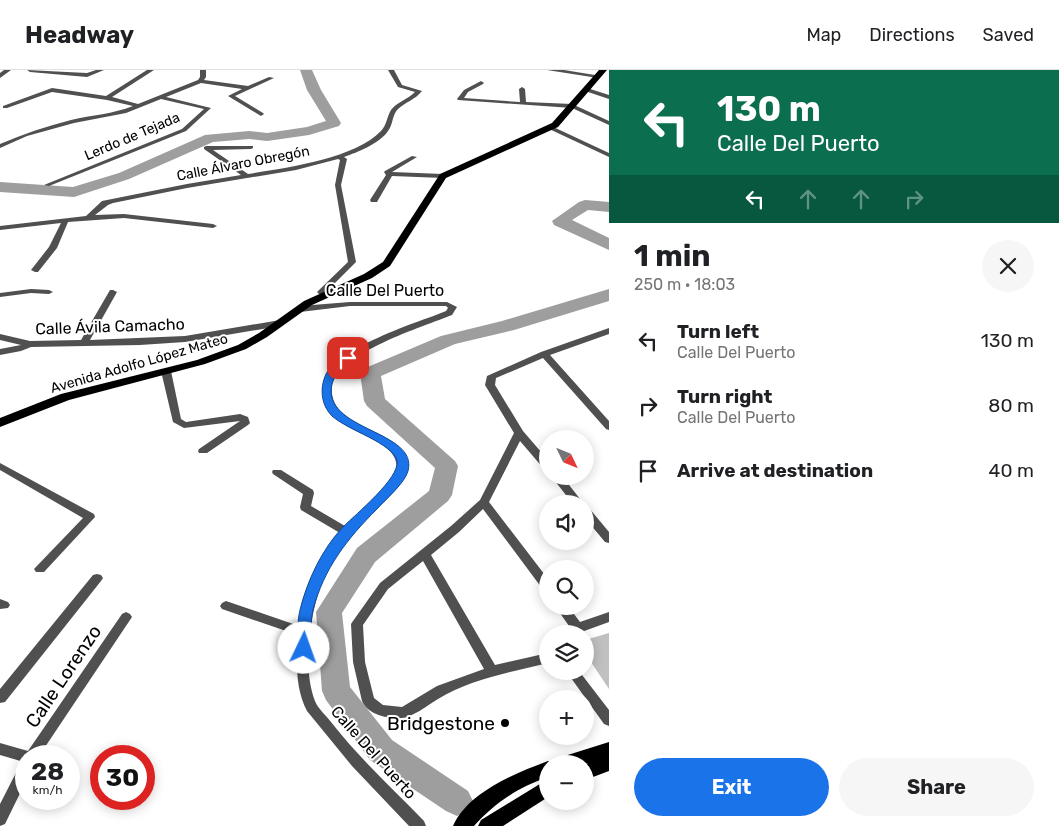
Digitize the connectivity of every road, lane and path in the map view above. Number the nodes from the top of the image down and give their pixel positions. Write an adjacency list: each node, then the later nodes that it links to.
1 (8, 70): 9 (street)
2 (32, 70): 3 (street)
3 (101, 70)
4 (151, 70): 17 (street)
5 (203, 70): 11 (street)
6 (391, 70): 29 (street, Calle Álvaro Obregón)
7 (550, 70): 8 (street)
8 (601, 73): 15 (main road)
9 (0, 76)
10 (270, 78): 13 (street)
11 (200, 82): 13 (street); 18 (street)
12 (481, 83): 19 (street)
13 (248, 88): 23 (street)
14 (522, 89): 19 (street)
15 (587, 90): 16 (street); 22 (main road)
16 (609, 97)
17 (107, 98): 20 (street); 21 (street)
18 (163, 98): 20 (street); 34 (street, Lerdo de Tejada)
19 (523, 104): 22 (street)
20 (139, 106): 26 (street)
21 (5, 107)
22 (571, 107): 24 (street); 25 (main road)
23 (261, 114)
24 (609, 123)
25 (549, 128): 28 (street); 33 (main road)
26 (0, 146)
27 (251, 147): 32 (street)
28 (608, 152)
29 (340, 157): 32 (street, Calle Álvaro Obregón); 44 (street)
30 (414, 157): 31 (street)
31 (390, 174): 33 (street); 35 (street)
32 (246, 176): 36 (street, Calle Álvaro Obregón)
33 (443, 176): 44 (main road, Avenida Adolfo López Mateo)
34 (47, 185)
35 (374, 200)
36 (88, 218): 37 (street, Calle Álvaro Obregón); 38 (street)
37 (65, 222): 39 (street, Calle Álvaro Obregón); 40 (street)
38 (213, 226)
39 (0, 228)
40 (35, 270)
41 (49, 292): 43 (street)
42 (113, 292): 51 (street)
43 (0, 295)
44 (325, 296): 45 (main road, Avenida Adolfo López Mateo)
45 (300, 309): 46 (main road, Avenida Adolfo López Mateo); 68 (street, Calle Del Puerto)
46 (280, 323): 51 (street, Calle Ávila Camacho); 56 (main road, Avenida Adolfo López Mateo)
47 (605, 331): 49 (street); 54 (street)
48 (0, 337): 50 (street, Calle Ávila Camacho)
49 (609, 339)
50 (30, 344): 51 (street, Calle Ávila Camacho); 52 (street)
51 (84, 344)
52 (18, 349): 53 (street); 55 (street)
53 (0, 352)
54 (544, 354): 58 (street); 59 (street)
55 (0, 356)
56 (166, 371): 57 (main road, Avenida Adolfo López Mateo); 60 (street)
57 (0, 423)
58 (609, 426)
59 (519, 433): 61 (street); 66 (street)
60 (203, 451)
61 (539, 456)
62 (0, 466): 71 (street)
63 (277, 472): 68 (street)
64 (563, 485): 65 (street)
65 (572, 495)
66 (484, 502): 70 (street); 72 (street)
67 (594, 522): 69 (street)
68 (346, 532): 78 (street, Calle Del Puerto)
69 (609, 539)
70 (424, 553): 80 (street); 80 (street)
71 (40, 569)
72 (539, 576)
73 (97, 578): 82 (street)
74 (226, 606): 78 (street)
75 (126, 617): 84 (street, Calle Lorenzo)
76 (609, 617): 77 (street)
77 (583, 625)
78 (305, 632): 95 (street, Calle Del Puerto)
79 (539, 660): 80 (street)
80 (492, 672)
81 (579, 680): 83 (street)
82 (0, 698)
83 (609, 720)
84 (39, 745)
85 (0, 749): 87 (street)
86 (609, 749): 88 (main road)
87 (15, 753)
88 (590, 755)
89 (609, 763): 90 (main road)
90 (594, 769)
91 (539, 772): 96 (main road)
92 (15, 789): 94 (street)
93 (539, 794): 97 (main road)
94 (0, 819)
95 (419, 826)
96 (462, 826)
97 (487, 826)

